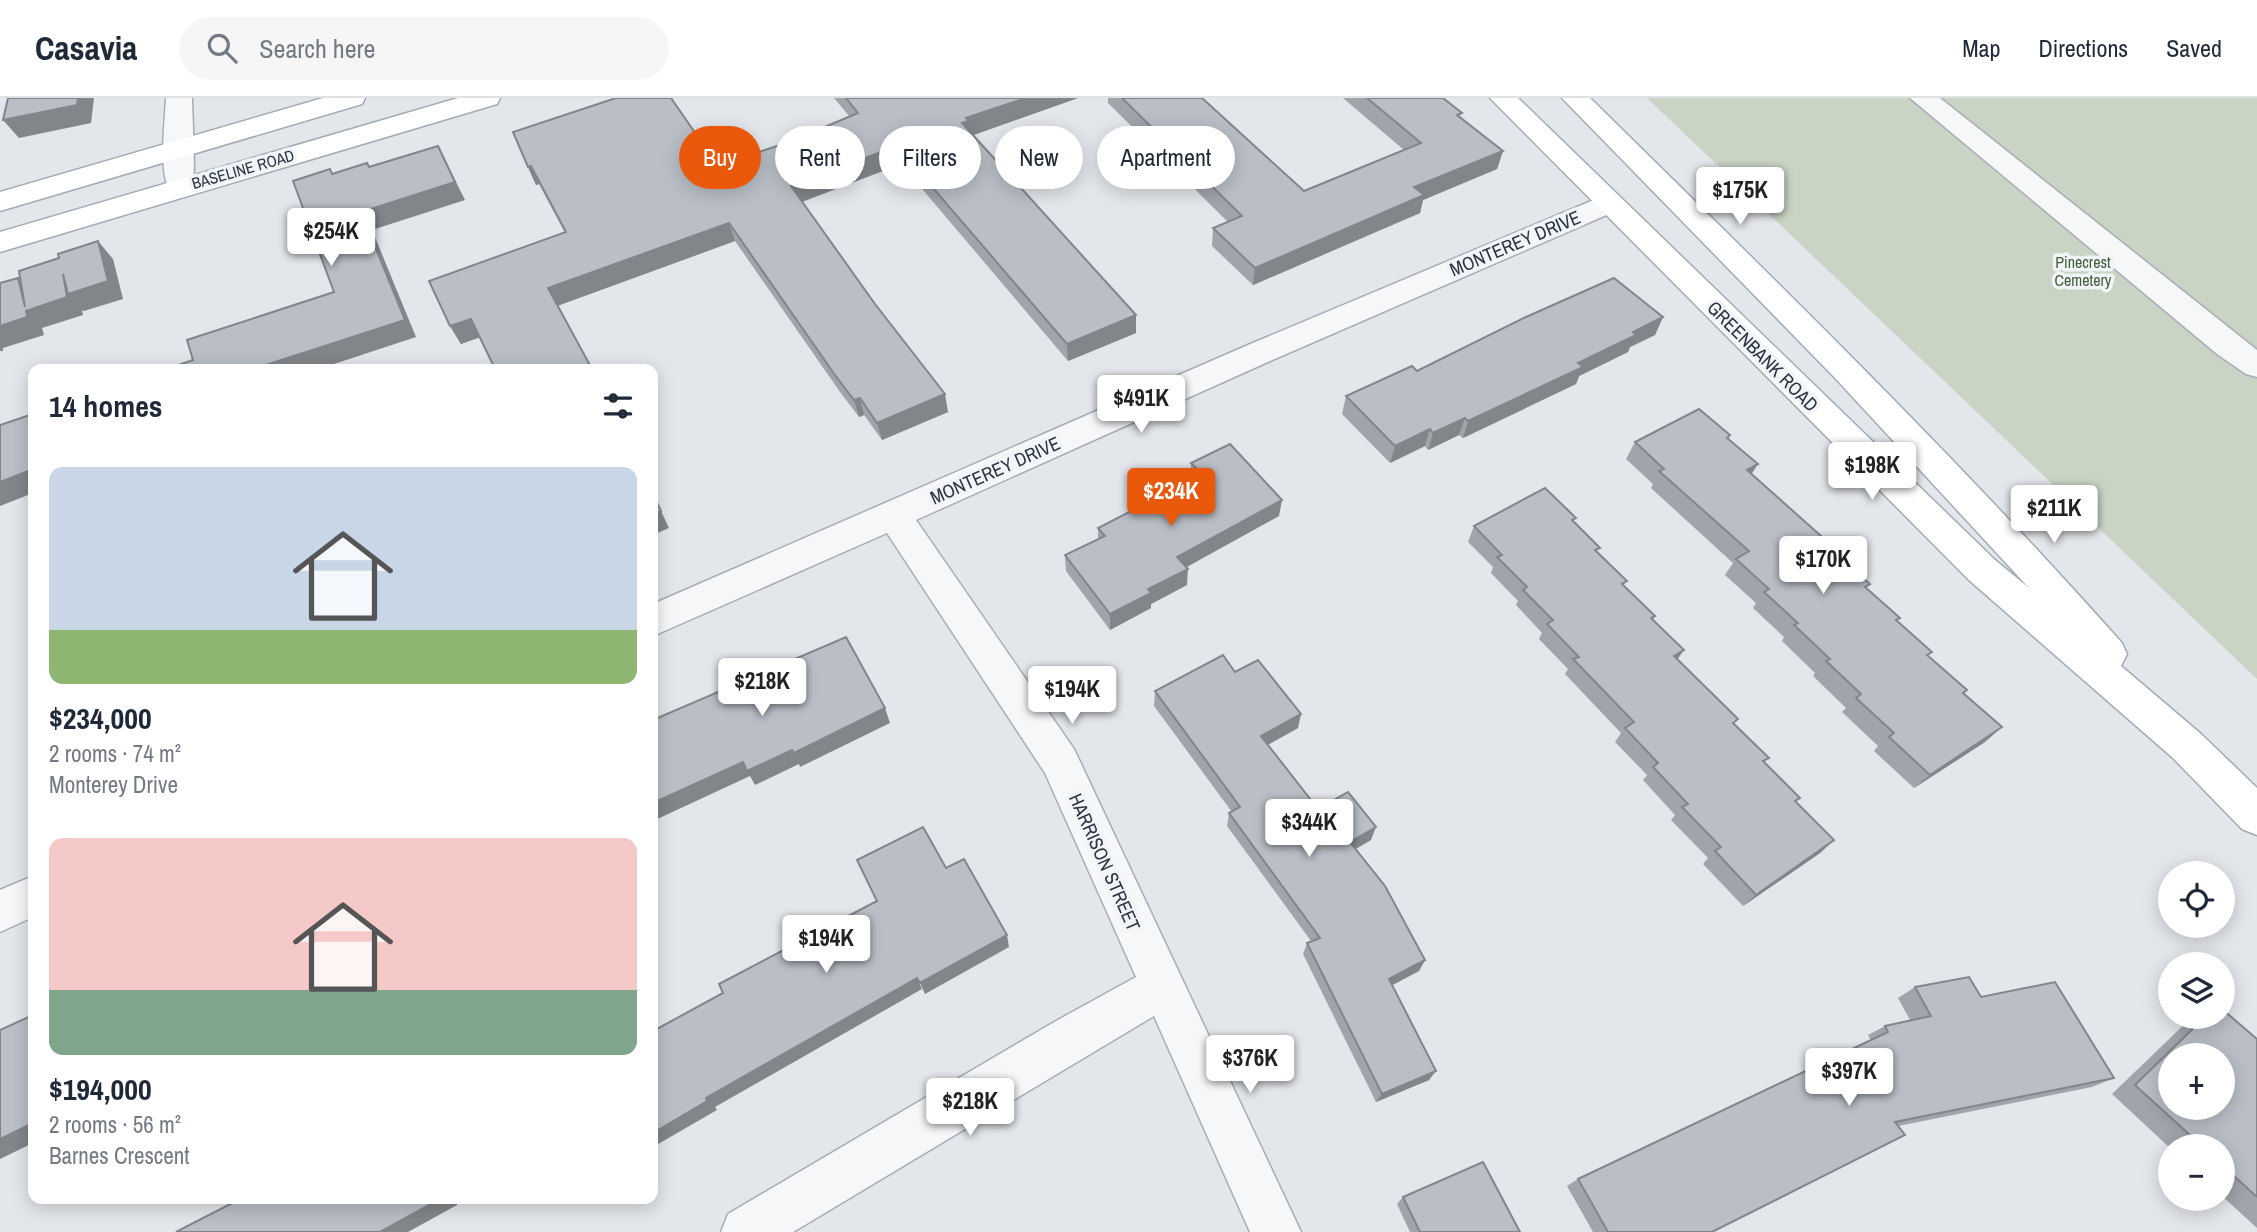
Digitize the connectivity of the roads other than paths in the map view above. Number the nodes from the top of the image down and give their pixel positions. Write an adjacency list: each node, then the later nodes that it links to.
1 (179, 98): 7 (street)
2 (352, 98): 7 (main road, BASELINE ROAD)
3 (487, 98): 8 (main road, BASELINE ROAD)
4 (1503, 98): 10 (main road, GREENBANK ROAD)
5 (1575, 98): 15 (main road, GREENBANK ROAD)
6 (1923, 98): 12 (street)
7 (178, 149): 8 (street); 9 (main road, BASELINE ROAD)
8 (181, 187): 11 (main road, BASELINE ROAD)
9 (0, 202)
10 (1608, 203): 13 (street, MONTEREY DRIVE); 15 (main road, GREENBANK ROAD)
11 (0, 242)
12 (2257, 366)
13 (894, 515): 14 (street, MONTEREY DRIVE); 19 (street, HARRISON STREET)
14 (658, 619)
15 (2187, 746): 16 (main road, GREENBANK ROAD)
16 (2257, 816)
17 (28, 898): 18 (street)
18 (0, 911)
19 (1162, 987): 20 (street); 21 (street, HARRISON STREET)
20 (746, 1232)
21 (1276, 1232)

